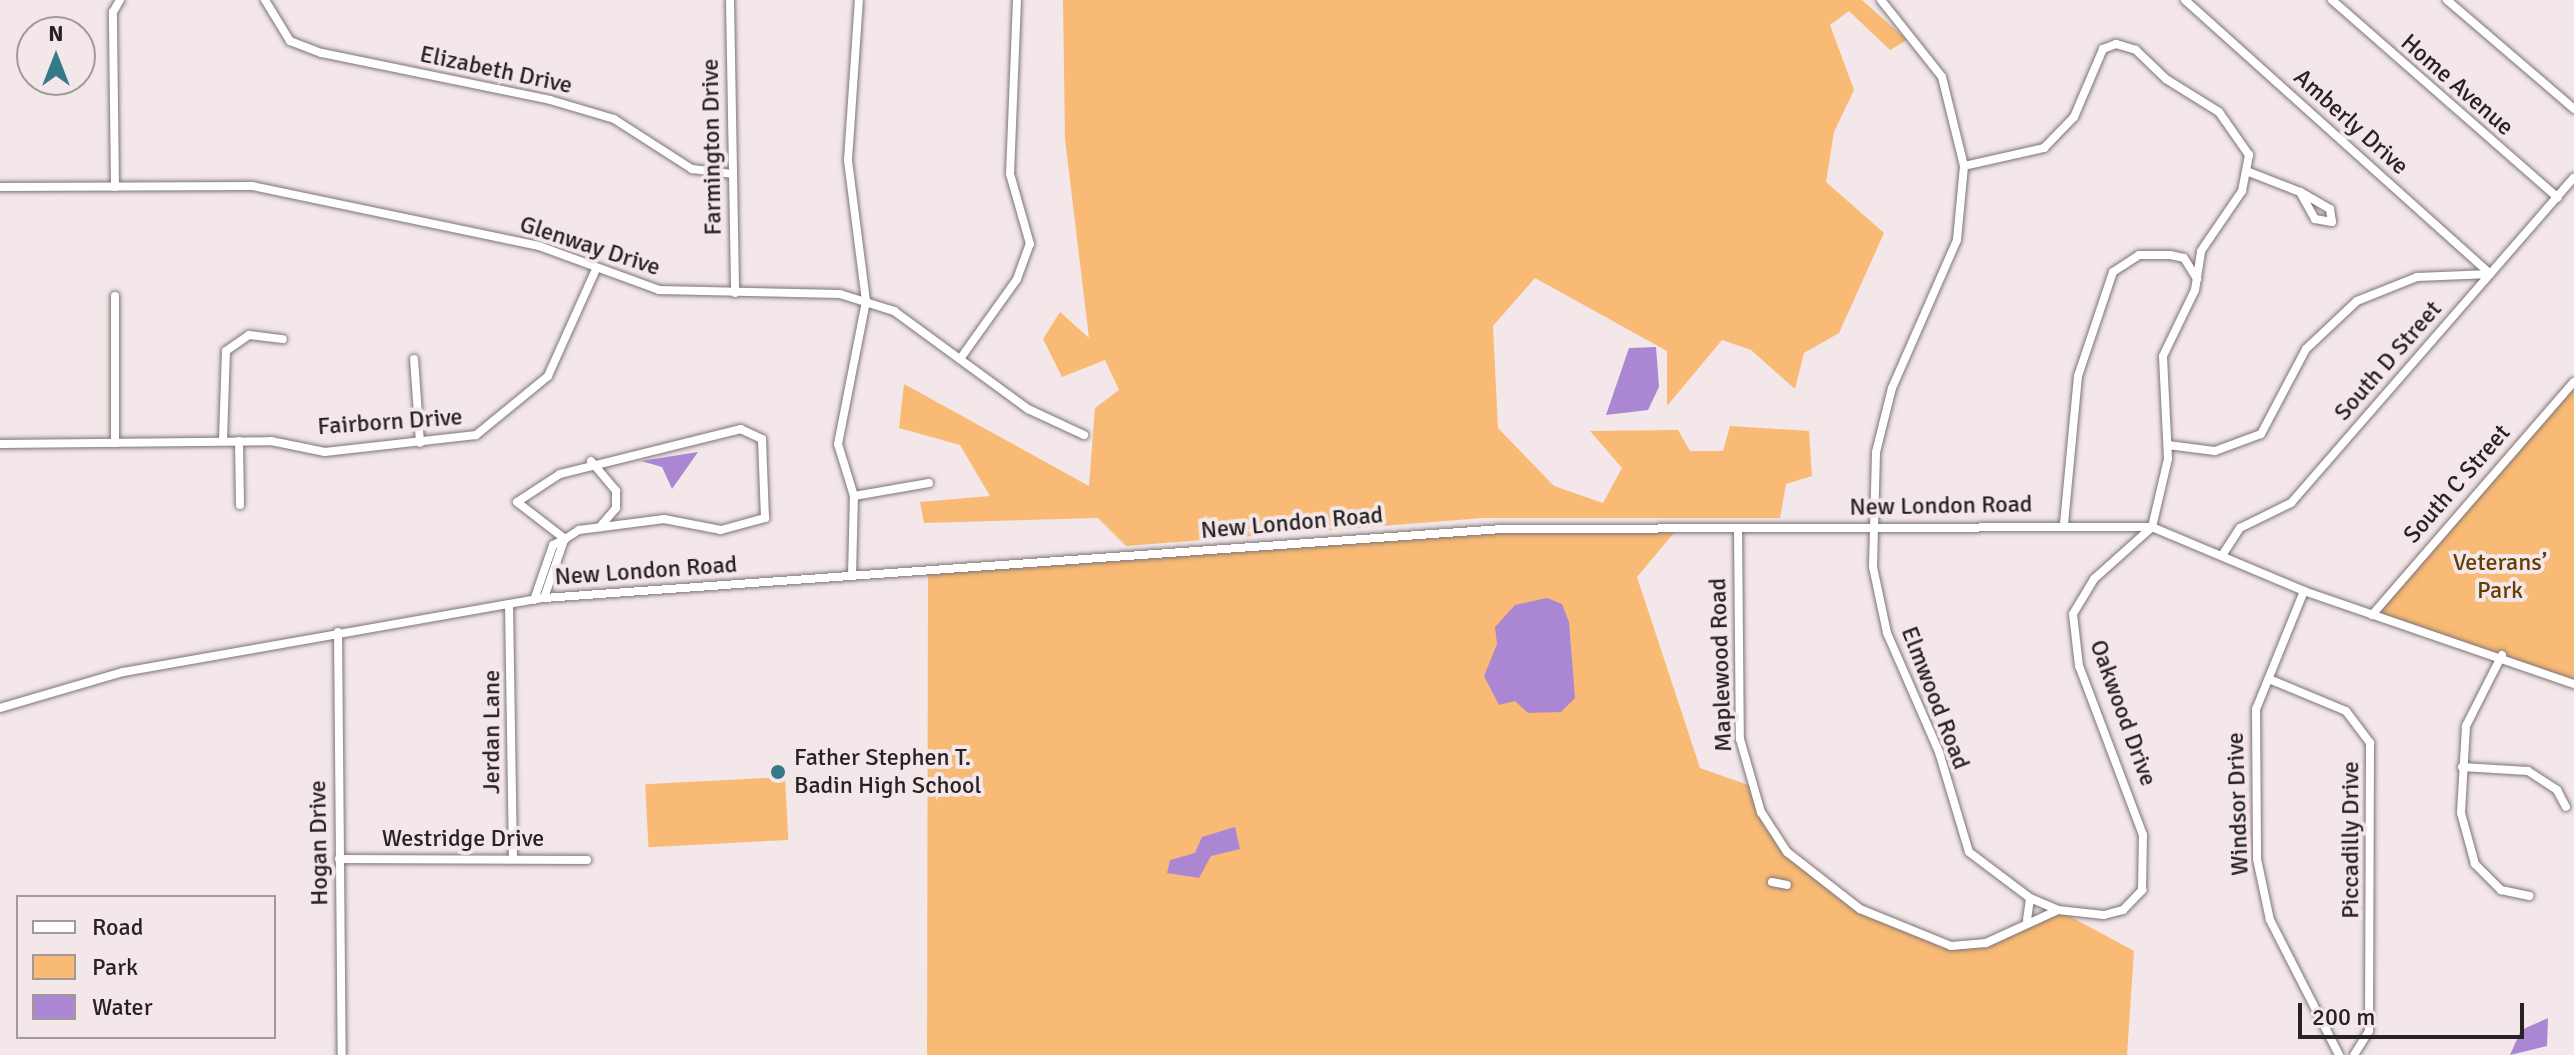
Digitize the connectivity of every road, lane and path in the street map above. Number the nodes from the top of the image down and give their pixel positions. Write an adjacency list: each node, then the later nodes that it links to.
1 (120, 0): 16 (street)
2 (265, 0): 13 (street, Elizabeth Drive)
3 (730, 0): 13 (street, Farmington Drive)
4 (859, 0): 26 (street)
5 (1017, 0): 29 (street)
6 (1881, 0): 11 (street, Elmwood Road)
7 (2185, 0): 22 (street, Amberly Drive)
8 (2332, 0): 18 (street, Home Avenue)
9 (2447, 0): 10 (street)
10 (2574, 109)
11 (1964, 166): 12 (street); 44 (street, Elmwood Road)
12 (2249, 172): 17 (street); 19 (street)
13 (730, 174): 24 (street, Farmington Drive)
14 (2574, 178): 18 (street, South D Street)
15 (0, 187): 16 (street, Glenway Drive)
16 (115, 187): 21 (street, Glenway Drive)
17 (2300, 192)
18 (2558, 198): 22 (street, South D Street)
19 (2201, 251): 20 (street); 23 (street)
20 (2184, 258): 23 (street); 42 (street)
21 (596, 269): 24 (street, Glenway Drive); 35 (street, Fairborn Drive)
22 (2490, 274): 37 (street); 48 (street, South D Street)
23 (2197, 279): 37 (street)
24 (735, 293): 26 (street, Glenway Drive)
25 (115, 296): 34 (street)
26 (866, 301): 29 (street, Glenway Drive); 40 (street)
27 (283, 339): 32 (street)
28 (414, 359): 35 (street)
29 (960, 359): 31 (street, Glenway Drive)
30 (2574, 382): 53 (street, South C Street)
31 (1084, 435)
32 (223, 440): 33 (street, Fairborn Drive); 34 (street, Fairborn Drive)
33 (239, 441): 35 (street, Fairborn Drive); 41 (street)
34 (115, 443): 36 (street, Fairborn Drive)
35 (420, 443)
36 (0, 444)
37 (2168, 445): 45 (street)
38 (591, 461): 43 (street); 43 (street); 47 (street)
39 (929, 483): 40 (street)
40 (854, 496): 49 (street)
41 (240, 505)
42 (2064, 524): 44 (street, New London Road); 45 (street, New London Road)
43 (600, 527): 47 (street)
44 (1871, 527): 46 (street, New London Road); 67 (street, Elmwood Road)
45 (2152, 527): 48 (street, New London Road); 68 (street, Oakwood Drive)
46 (1738, 528): 49 (street, New London Road); 69 (street, Maplewood Road)
47 (565, 539): 51 (street)
48 (2223, 554): 50 (street, New London Road)
49 (852, 576): 51 (street, New London Road)
50 (2304, 591): 53 (street, New London Road); 56 (street, Windsor Drive)
51 (539, 599): 52 (street, New London Road)
52 (509, 604): 54 (street, New London Road); 62 (street, Jerdan Lane)
53 (2372, 615): 55 (street, New London Road)
54 (338, 632): 58 (street, New London Road); 61 (street, Hogan Drive)
55 (2502, 655): 57 (street, New London Road); 59 (street)
56 (2269, 679): 71 (street, Windsor Drive); 72 (street, Piccadilly Drive)
57 (2573, 684)
58 (0, 708)
59 (2462, 767): 60 (street); 66 (street)
60 (2566, 807)
61 (339, 859): 62 (street, Westridge Drive); 70 (street, Hogan Drive)
62 (513, 859): 63 (street, Westridge Drive)
63 (587, 860)
64 (1772, 882): 65 (street)
65 (1787, 885)
66 (2529, 896)
67 (2030, 898): 68 (street, Oakwood Drive); 69 (street)
68 (2058, 910): 69 (street, Maplewood Road)
69 (2027, 920)
70 (342, 1055)
71 (2339, 1055)
72 (2354, 1055)

